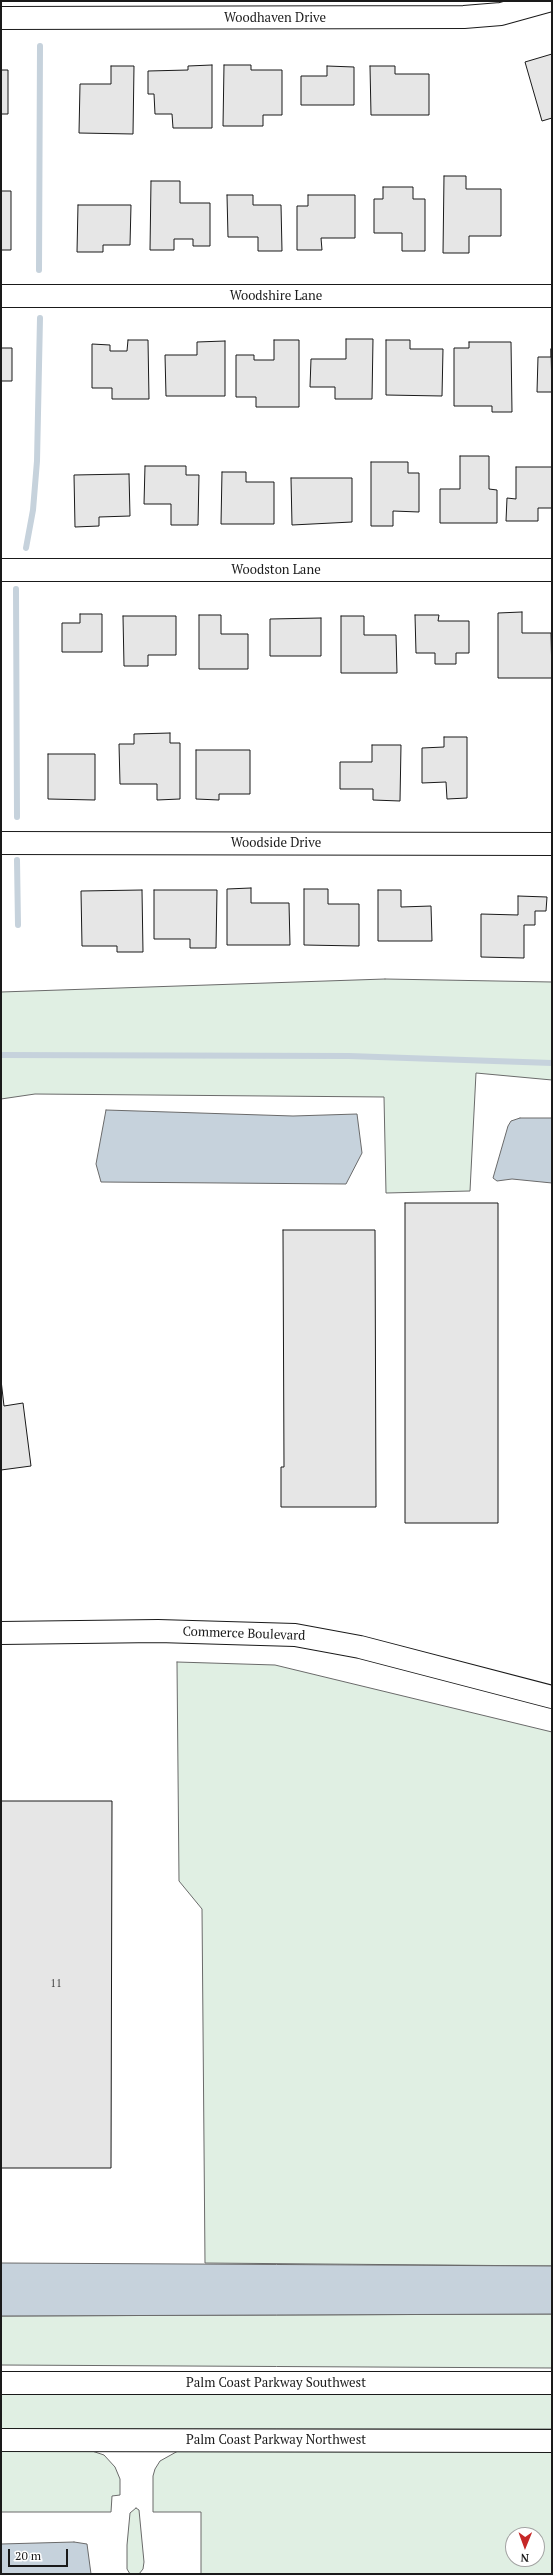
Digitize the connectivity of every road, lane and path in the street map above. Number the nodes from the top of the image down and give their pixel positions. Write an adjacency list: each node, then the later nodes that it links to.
1 (548, 1): 2 (street, Woodhaven Drive)
2 (1, 18)
3 (1, 296): 4 (street, Woodshire Lane)
4 (552, 296)
5 (1, 570): 6 (street, Woodston Lane)
6 (552, 570)
7 (1, 843): 8 (street, Woodside Drive)
8 (552, 844)
9 (1, 1632): 10 (street, Commerce Boulevard)
10 (552, 1697)
11 (1, 2383): 12 (street, Palm Coast Parkway Southwest)
12 (552, 2383)
13 (1, 2440): 14 (street, Palm Coast Parkway Northwest)
14 (552, 2441)

